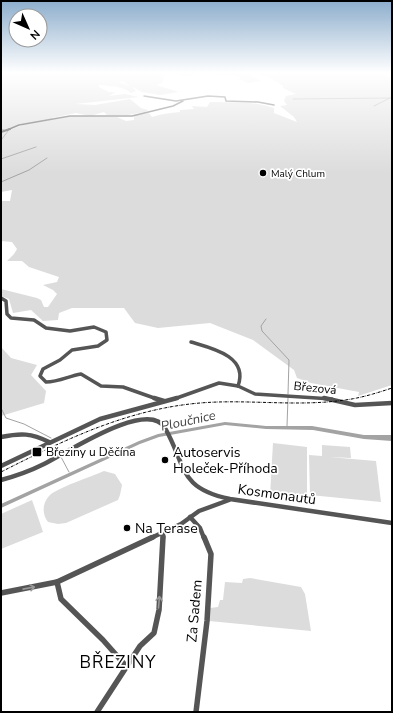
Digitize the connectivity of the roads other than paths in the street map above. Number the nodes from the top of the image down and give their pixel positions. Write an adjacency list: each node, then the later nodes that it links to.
1 (167, 106): 2 (street)
2 (1, 132)
3 (1, 298): 6 (street)
4 (191, 342): 5 (street)
5 (238, 386): 6 (street, Březová); 7 (street, Březová)
6 (164, 401): 9 (street, Březová)
7 (392, 403)
8 (1, 437): 9 (street)
9 (49, 442): 10 (street, Březová)
10 (1, 466)
11 (1, 480): 12 (street)
12 (214, 496): 13 (street); 14 (street)
13 (230, 499): 14 (street, Kosmonautů); 16 (street, Kosmonautů)
14 (215, 506): 15 (street, Kosmonautů)
15 (190, 517): 17 (street, Kosmonautů); 22 (street, Za Sadem)
16 (392, 524)
17 (163, 532): 18 (street, Kosmonautů); 20 (street, one-way to 17)
18 (57, 582): 19 (street, Kosmonautů, one-way to 18); 20 (street)
19 (1, 593)
20 (126, 666): 21 (street)
21 (97, 712)
22 (196, 712)

